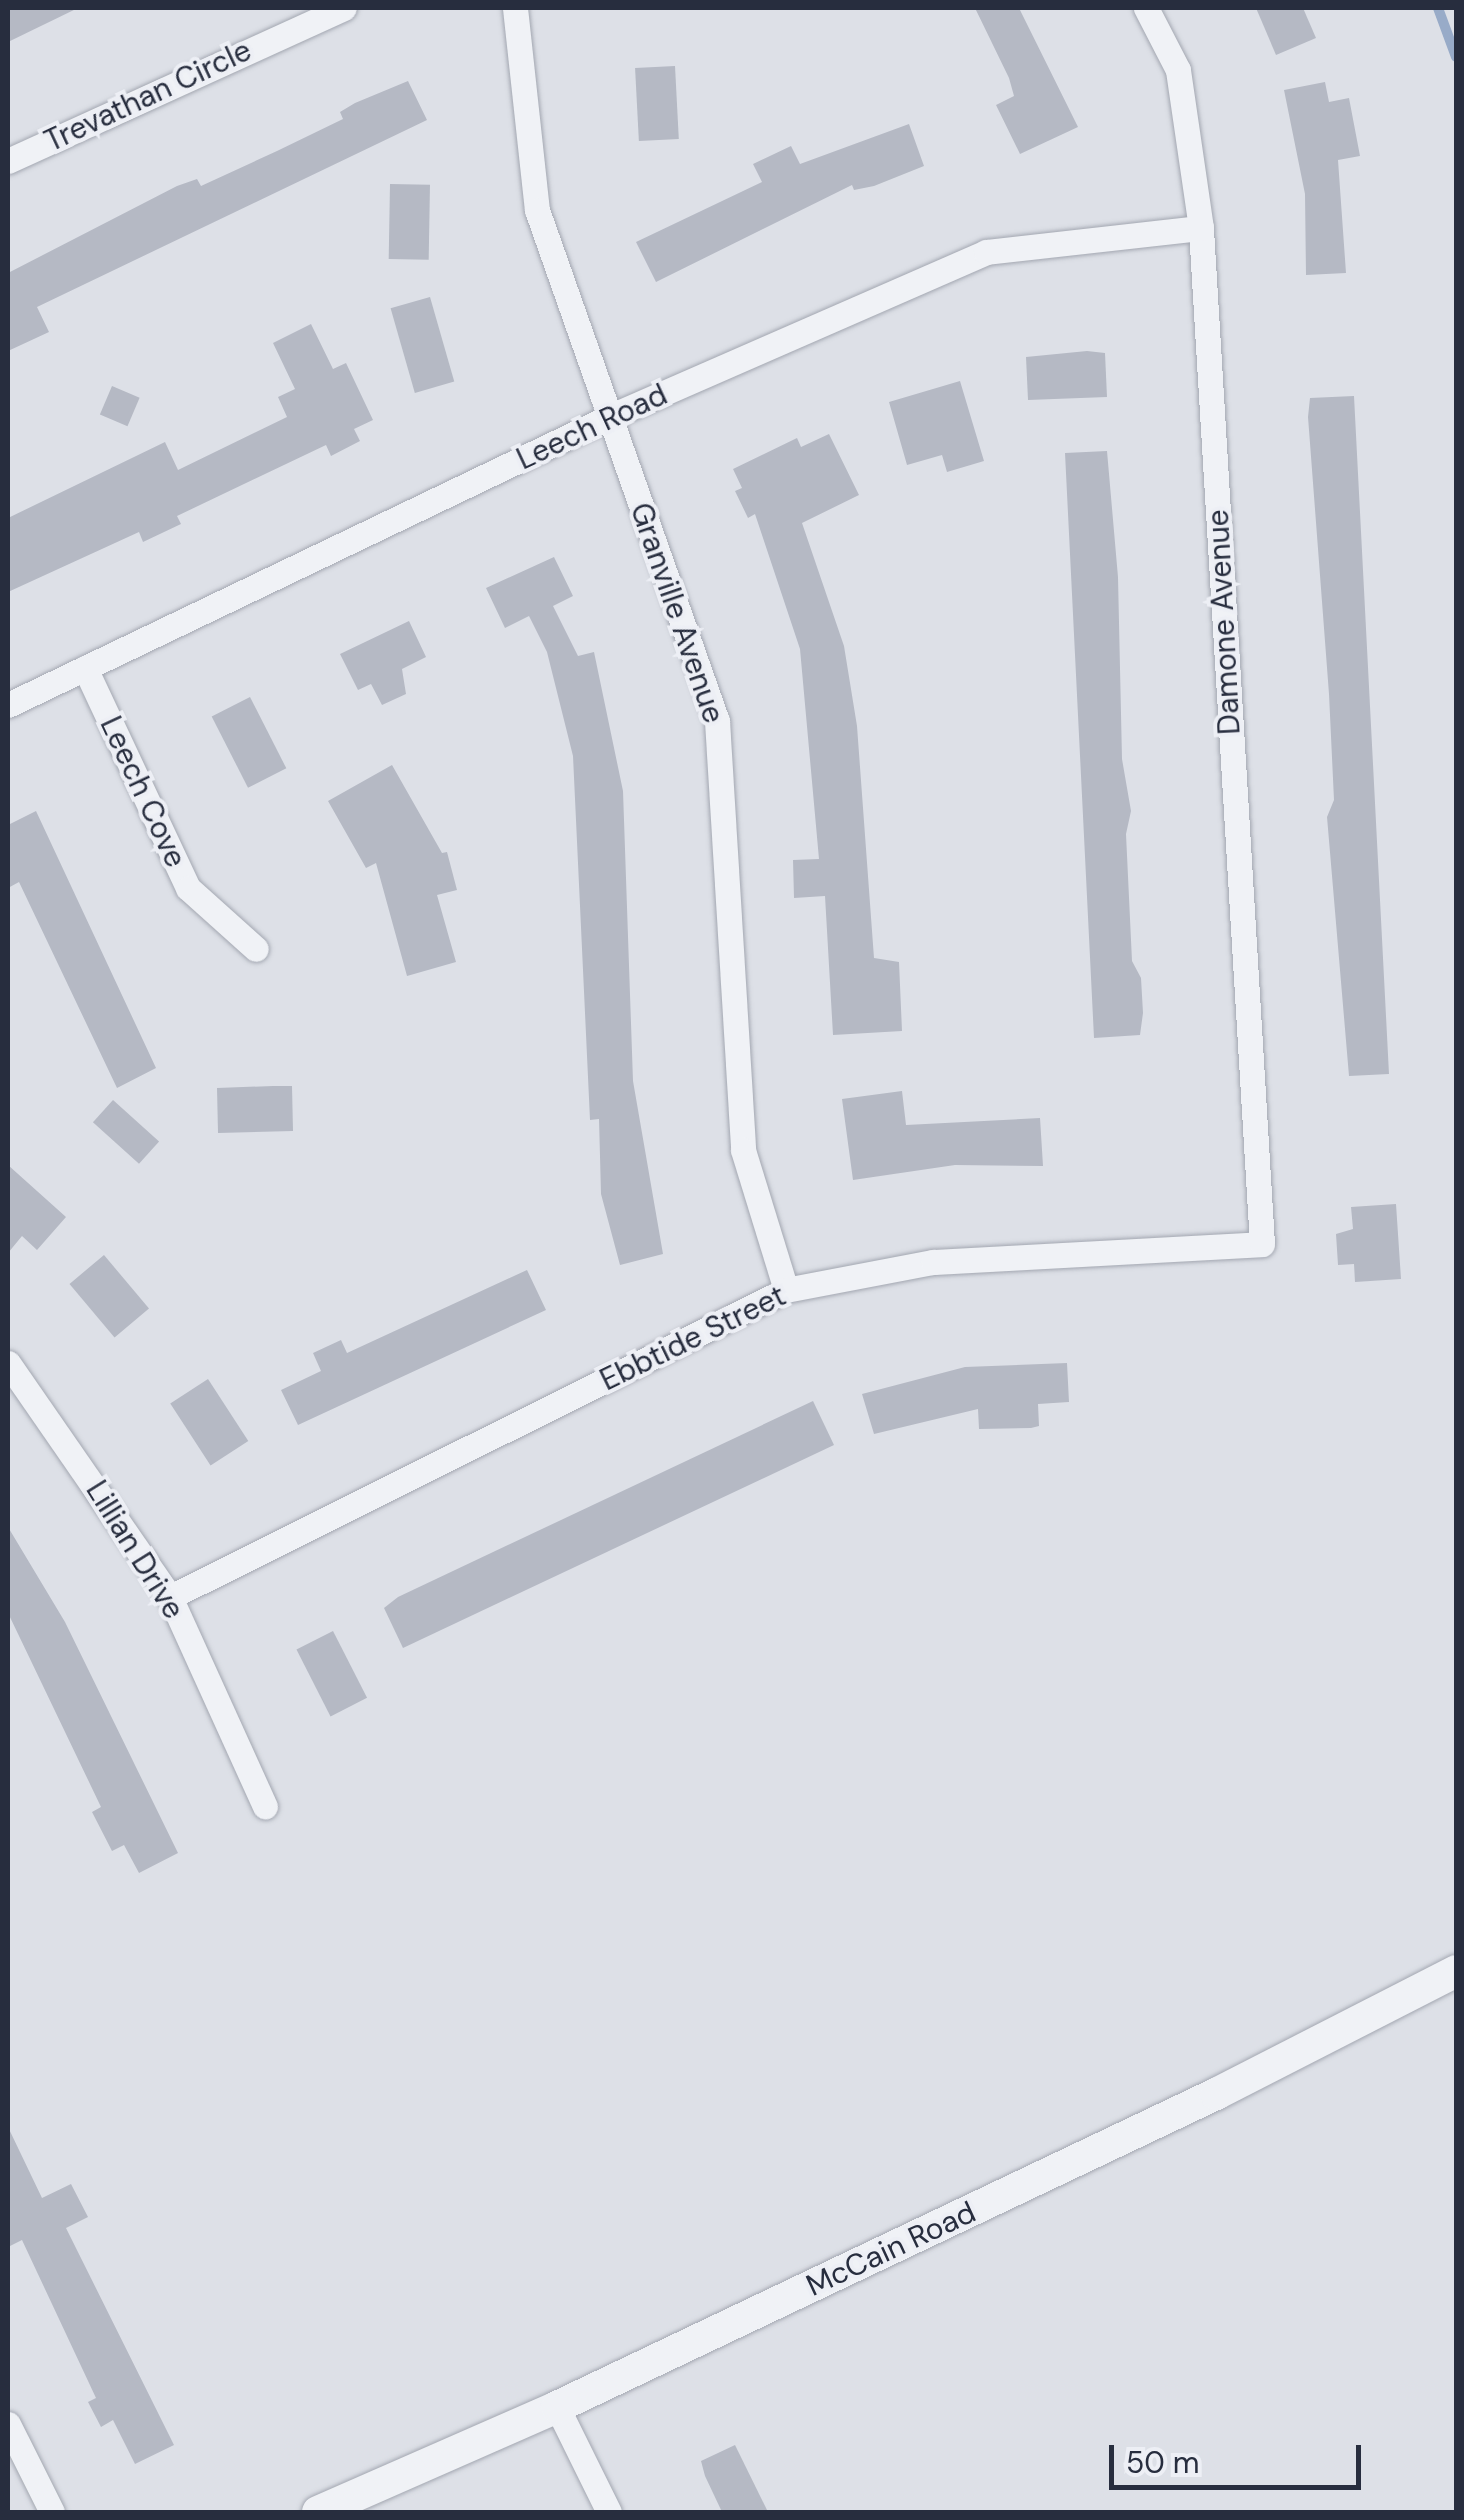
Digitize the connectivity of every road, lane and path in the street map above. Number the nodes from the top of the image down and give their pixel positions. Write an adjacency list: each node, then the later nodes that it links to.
1 (344, 8): 4 (street, Trevathan Circle)
2 (515, 8): 6 (street, Granville Avenue)
3 (1146, 8): 5 (street, Damone Avenue)
4 (8, 161)
5 (1200, 228): 6 (street, Leech Road); 10 (street, Damone Avenue)
6 (609, 417): 7 (street, Leech Road); 11 (street, Granville Avenue)
7 (85, 668): 8 (street, Leech Road); 9 (street, Leech Cove)
8 (8, 705)
9 (256, 949)
10 (1262, 1244): 11 (street, Ebbtide Street)
11 (786, 1290): 13 (street, Ebbtide Street)
12 (8, 1362): 13 (street, Lillian Drive)
13 (170, 1598): 14 (street, Lillian Drive)
14 (265, 1806)
15 (1456, 1971): 16 (street, McCain Road)
16 (558, 2407): 19 (street, McCain Road); 20 (street)
17 (8, 2424): 18 (street)
18 (52, 2512)
19 (318, 2512)
20 (609, 2512)

